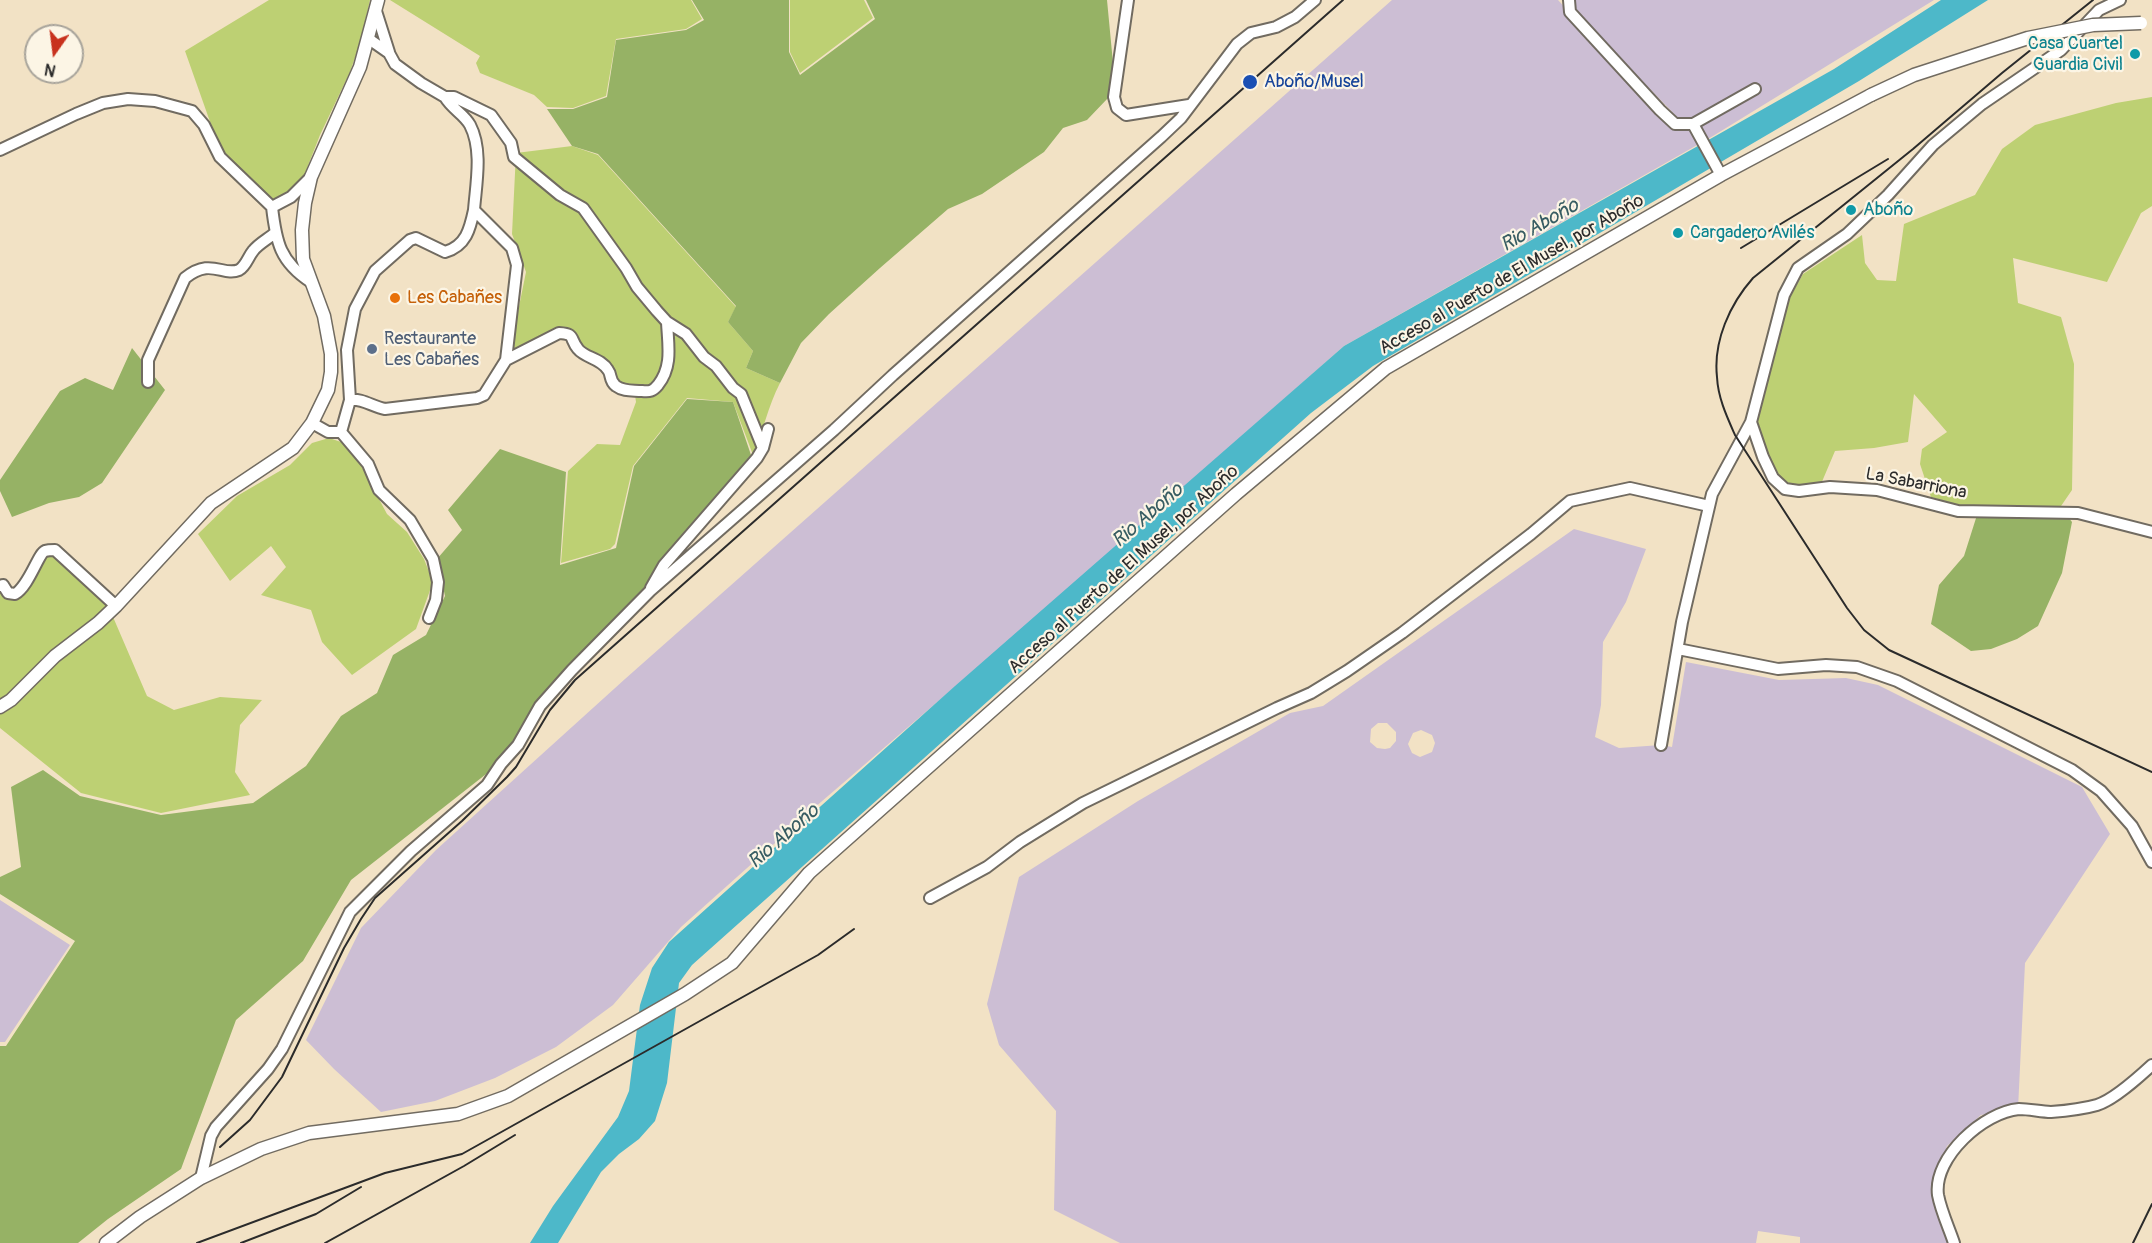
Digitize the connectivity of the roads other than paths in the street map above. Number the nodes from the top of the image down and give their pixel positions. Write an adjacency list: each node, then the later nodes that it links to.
1 (1128, 0): 11 (street)
2 (1315, 0): 11 (street)
3 (1569, 0): 12 (street)
4 (2120, 0): 24 (street)
5 (377, 5): 7 (street); 8 (street)
6 (2146, 23): 14 (street, Acceso al Puerto de El Musel, por Aboño, bridge)
7 (369, 39): 8 (street); 15 (street)
8 (389, 53): 10 (street)
9 (1755, 88): 12 (street)
10 (446, 98): 17 (street); 20 (street)
11 (1189, 105): 32 (street)
12 (1693, 124): 14 (street)
13 (0, 150): 16 (street)
14 (1719, 173): 41 (street, Acceso al Puerto de El Musel, por Aboño)
15 (311, 177): 16 (street); 19 (street)
16 (272, 207): 18 (street)
17 (474, 210): 21 (street); 23 (street)
18 (275, 233): 19 (street); 22 (street)
19 (311, 282): 25 (street)
20 (667, 322): 21 (street); 28 (street)
21 (506, 360): 23 (street)
22 (148, 382)
23 (350, 400): 27 (street)
24 (1751, 422): 29 (street); 30 (street, La Sabarriona)
25 (312, 423): 27 (street); 33 (street)
26 (768, 429): 28 (street)
27 (341, 432): 34 (street)
28 (763, 448): 32 (street)
29 (1710, 506): 35 (street); 39 (street)
30 (2152, 532)
31 (0, 586): 33 (street)
32 (650, 591): 41 (street)
33 (116, 606): 36 (street)
34 (429, 618)
35 (1678, 649): 37 (street); 38 (street)
36 (0, 707)
37 (1661, 745)
38 (2152, 861)
39 (930, 898)
40 (2152, 1065): 43 (street)
41 (201, 1178): 42 (street, Acceso al Puerto de El Musel, por Aboño)
42 (106, 1243)
43 (1954, 1243)

